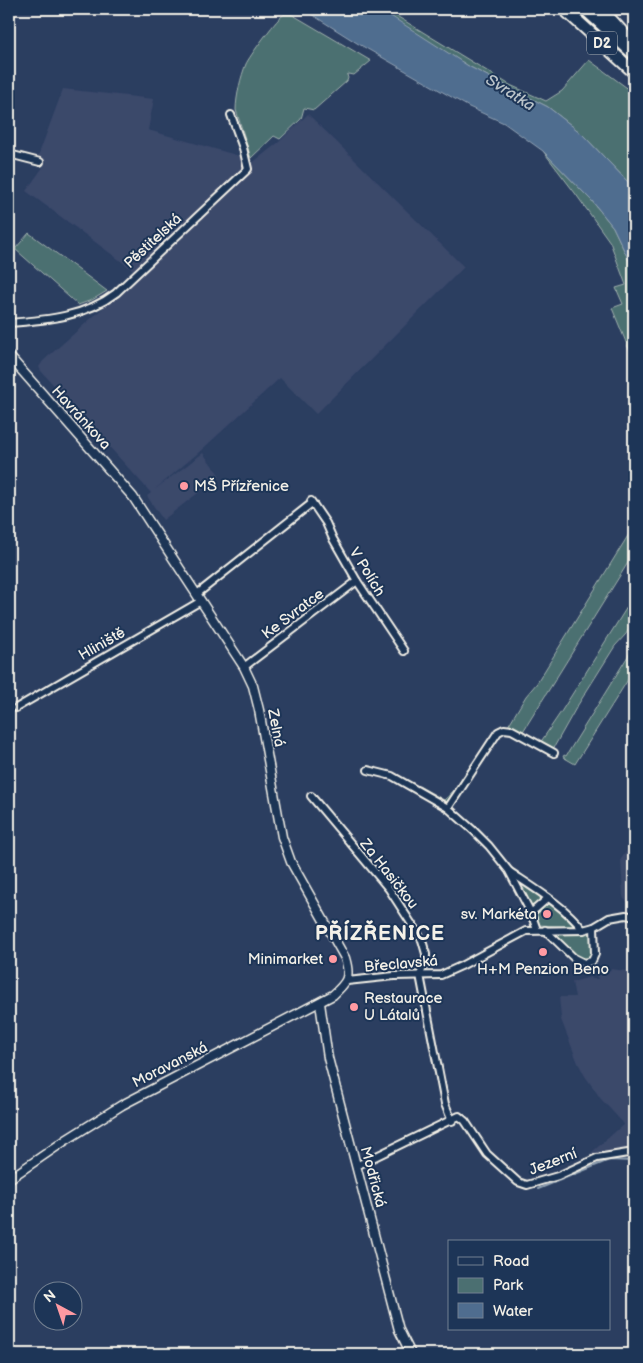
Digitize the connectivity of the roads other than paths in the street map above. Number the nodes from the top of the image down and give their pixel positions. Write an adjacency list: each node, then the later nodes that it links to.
1 (585, 9): 5 (highway, D2)
2 (601, 9): 4 (highway)
3 (565, 10): 6 (highway, D2)
4 (634, 45)
5 (634, 54)
6 (634, 72)
7 (231, 115): 10 (street, Pěstitelská)
8 (9, 154): 9 (street)
9 (40, 162)
10 (9, 323)
11 (9, 356): 12 (street, Havránkova)
12 (133, 497): 14 (street, Zelná)
13 (357, 581): 14 (street, V Polích); 15 (street, V Polích); 16 (street, Ke Svratce)
14 (199, 598): 16 (street, Zelná); 17 (street, Hliniště)
15 (404, 651)
16 (244, 667): 31 (street, Zelná)
17 (16, 708)
18 (554, 753): 21 (street)
19 (368, 770): 21 (street)
20 (312, 796): 30 (street, Za Hasičkou)
21 (448, 808): 22 (street)
22 (509, 871): 23 (street); 24 (street)
23 (548, 898): 24 (street); 29 (street)
24 (531, 913): 27 (street)
25 (634, 917): 26 (street, Břeclavská)
26 (594, 927): 28 (street); 29 (street, Břeclavská)
27 (537, 930): 28 (street, Břeclavská); 30 (street, Břeclavská)
28 (545, 930): 29 (street, Břeclavská)
29 (582, 930)
30 (420, 975): 31 (street, Břeclavská); 33 (street)
31 (347, 981): 32 (street, Moravanská)
32 (320, 1003): 35 (street, Modřická); 36 (street, Moravanská)
33 (452, 1121): 34 (street, Jezerní); 35 (street)
34 (634, 1152)
35 (356, 1166): 37 (street, Modřická)
36 (9, 1179)
37 (411, 1354)

